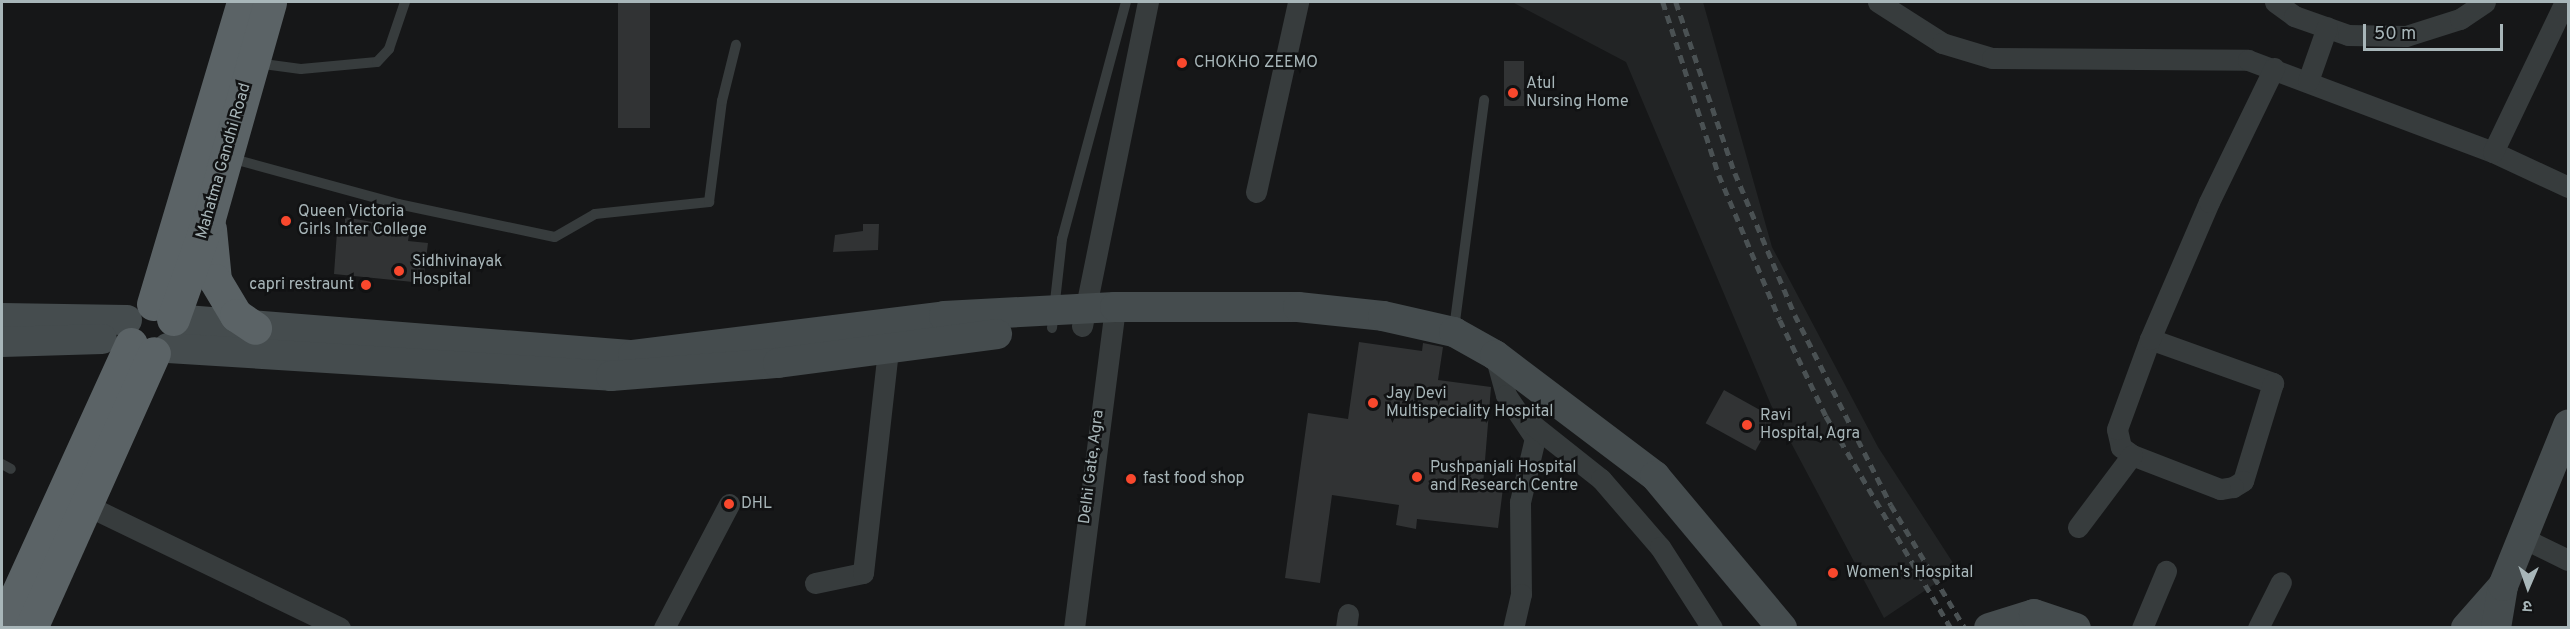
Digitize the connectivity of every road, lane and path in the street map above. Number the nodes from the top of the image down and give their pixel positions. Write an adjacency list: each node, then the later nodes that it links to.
1 (243, 2): 27 (highway, Mahatma Gandhi Road)
2 (270, 2): 13 (highway, Mahatma Gandhi Road)
3 (405, 2): 13 (lane)
4 (1126, 2): 25 (lane)
5 (1148, 2): 23 (street)
6 (1298, 2): 20 (street)
7 (1878, 2): 14 (street)
8 (2276, 2): 11 (street)
9 (2484, 2): 11 (street)
10 (2565, 2): 17 (street)
11 (2327, 27): 15 (street)
12 (736, 45): 18 (lane)
13 (253, 62): 18 (highway, Mahatma Gandhi Road)
14 (2274, 68): 15 (street); 30 (street)
15 (2308, 81): 17 (street)
16 (1484, 100): 28 (lane)
17 (2493, 152): 19 (street)
18 (226, 157): 21 (highway, Mahatma Gandhi Road)
19 (2568, 187)
20 (1256, 192)
21 (209, 218): 26 (highway); 27 (highway, Mahatma Gandhi Road)
22 (1122, 312): 23 (main road); 28 (main road); 50 (street, Delhi Gate, Agra)
23 (1082, 317): 25 (main road)
24 (2, 318): 27 (main road)
25 (1052, 320): 29 (main road)
26 (255, 328): 27 (main road); 33 (main road)
27 (147, 332): 31 (main road); 33 (main road); 38 (highway, Mahatma Gandhi Road); 46 (highway, Mahatma Gandhi Road)
28 (1454, 332): 32 (main road)
29 (890, 335): 33 (main road); 44 (street)
30 (2150, 339): 36 (street); 36 (street)
31 (2, 342)
32 (1495, 355): 34 (street); 53 (main road)
33 (513, 360)
34 (1526, 420): 51 (street); 52 (street)
35 (2568, 425): 40 (main road)
36 (2132, 455): 39 (street)
37 (729, 504): 49 (street)
38 (86, 505): 47 (highway, Mahatma Gandhi Road); 48 (street)
39 (2078, 527)
40 (2523, 538): 41 (street); 45 (main road)
41 (2568, 560)
42 (2166, 571): 56 (street)
43 (2281, 582): 57 (street)
44 (815, 584)
45 (2504, 586): 58 (main road); 59 (main road)
46 (2, 627)
47 (31, 627)
48 (340, 627)
49 (664, 627)
50 (1074, 627)
51 (1513, 627)
52 (1712, 627)
53 (1782, 627)
54 (1989, 627): 55 (main road)
55 (2076, 627)
56 (2142, 627)
57 (2258, 627)
58 (2466, 627)
59 (2496, 627)

